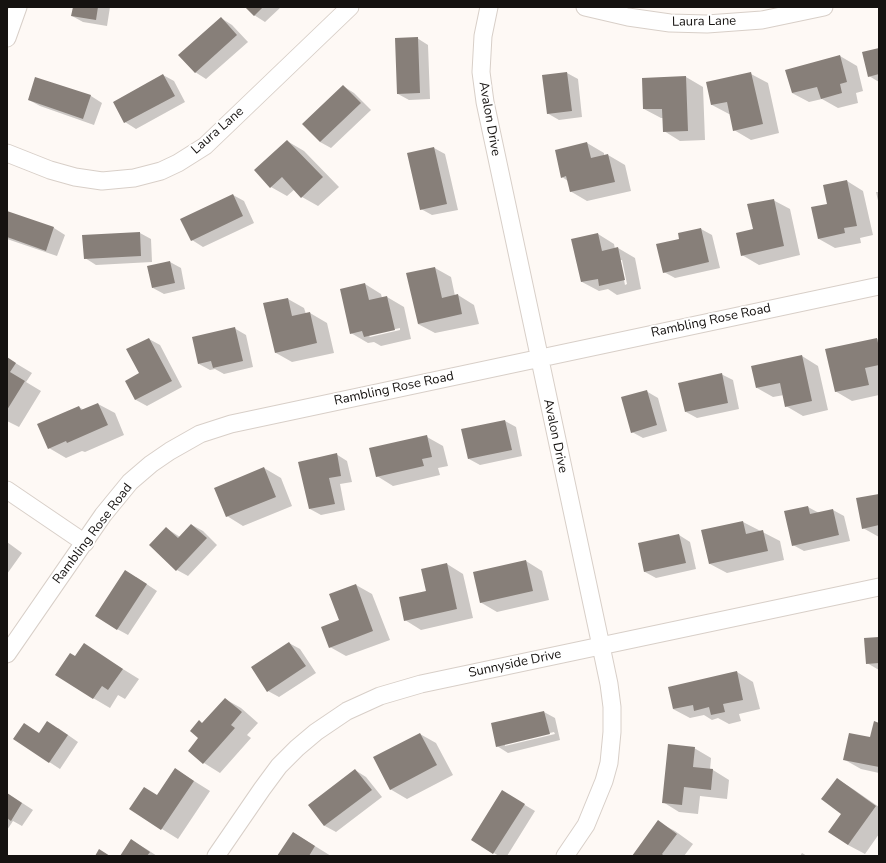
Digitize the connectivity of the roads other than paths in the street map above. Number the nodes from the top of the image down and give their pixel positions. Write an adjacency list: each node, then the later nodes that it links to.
1 (18, 7): 6 (street)
2 (350, 7): 7 (street, Laura Lane)
3 (489, 7): 9 (street, Avalon Drive)
4 (585, 7): 5 (street, Laura Lane)
5 (824, 7)
6 (7, 38)
7 (7, 153)
8 (879, 286): 9 (street, Rambling Rose Road)
9 (539, 358): 11 (street, Rambling Rose Road); 13 (street, Avalon Drive)
10 (7, 490): 11 (street)
11 (84, 543): 14 (street, Rambling Rose Road)
12 (879, 586): 13 (street, Sunnyside Drive)
13 (601, 646): 15 (street, Sunnyside Drive); 16 (street, Avalon Drive)
14 (7, 654)
15 (216, 856)
16 (565, 856)

